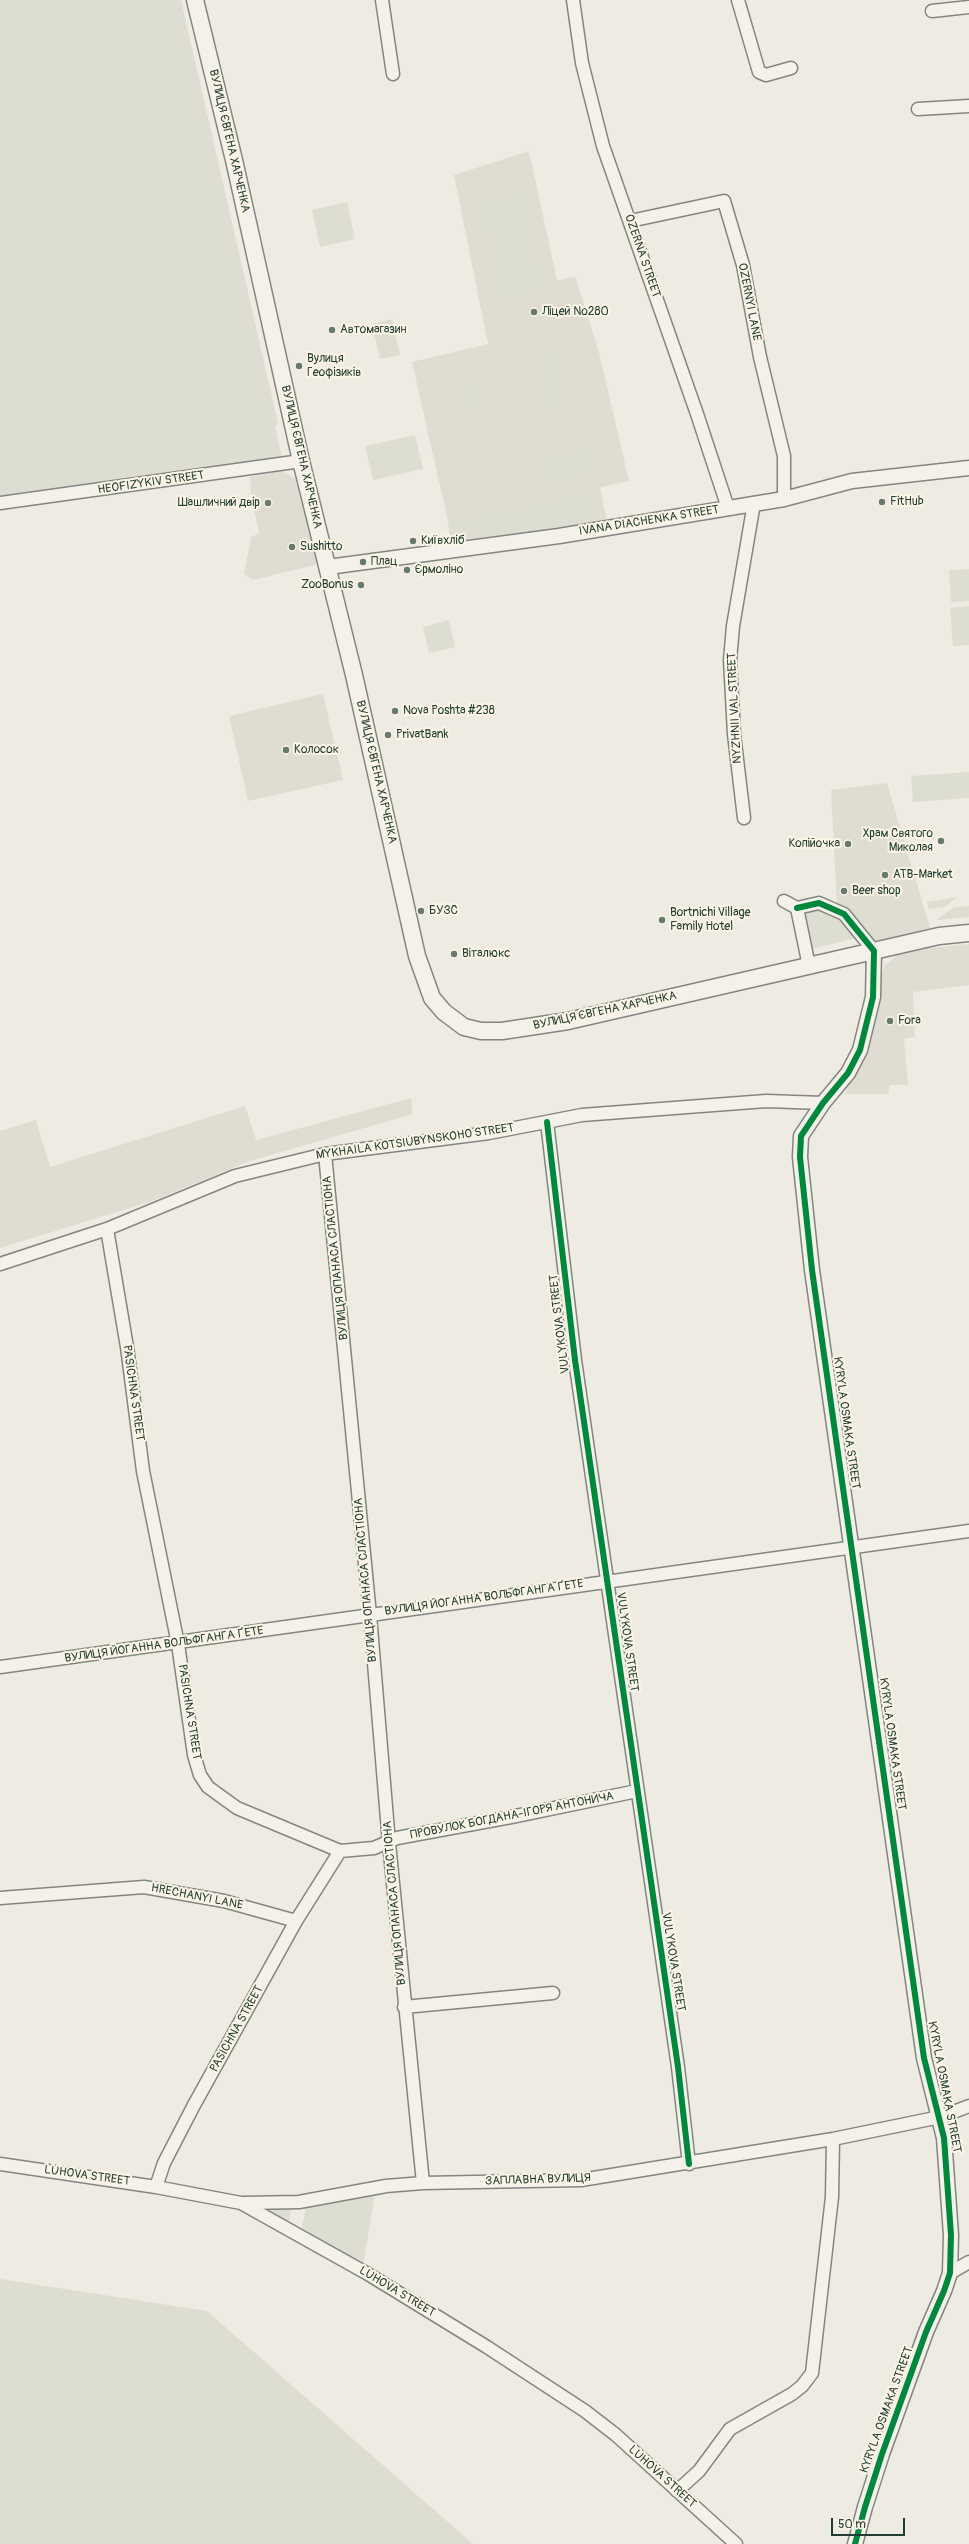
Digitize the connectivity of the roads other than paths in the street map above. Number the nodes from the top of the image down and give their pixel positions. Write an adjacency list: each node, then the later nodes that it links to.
1 (195, 0): 12 (main road, ВУЛИЦЯ ЄВГЕНА ХАРЧЕНКА)
2 (382, 0): 8 (street)
3 (573, 0): 11 (street, OZERNA STREET)
4 (738, 0): 7 (street)
5 (969, 7): 6 (street)
6 (932, 11)
7 (791, 68)
8 (393, 74)
9 (969, 106): 10 (street)
10 (918, 109)
11 (630, 222): 14 (street, OZERNYI LANE); 17 (street, OZERNA STREET)
12 (301, 461): 15 (street, HEOFIZYKIV STREET); 18 (main road, ВУЛИЦЯ ЄВГЕНА ХАРЧЕНКА)
13 (969, 468): 14 (street, IVANA DIACHENKA STREET)
14 (784, 499): 16 (street, IVANA DIACHENKA STREET)
15 (0, 503)
16 (754, 503): 17 (street, IVANA DIACHENKA STREET); 19 (street, NYZHNII VAL STREET)
17 (728, 508): 18 (street, IVANA DIACHENKA STREET)
18 (328, 567): 24 (main road, ВУЛИЦЯ ЄВГЕНА ХАРЧЕНКА)
19 (744, 818)
20 (784, 901): 21 (street)
21 (797, 908): 23 (street); 24 (street)
22 (969, 933): 23 (main road, ВУЛИЦЯ ЄВГЕНА ХАРЧЕНКА)
23 (874, 951): 24 (main road, ВУЛИЦЯ ЄВГЕНА ХАРЧЕНКА); 25 (street, KYRYLA OSMAKA STREET)
24 (809, 966)
25 (823, 1103): 26 (street, MYKHAILA KOTSIUBYNSKOHO STREET); 31 (street, KYRYLA OSMAKA STREET)
26 (547, 1122): 27 (street, MYKHAILA KOTSIUBYNSKOHO STREET); 32 (street, VULYKOVA STREET)
27 (325, 1154): 28 (street, MYKHAILA KOTSIUBYNSKOHO STREET); 33 (street, ВУЛИЦЯ ОПАНАСА СЛАСТІОНА)
28 (107, 1229): 29 (street, MYKHAILA KOTSIUBYNSKOHO STREET); 34 (street, PASICHNA STREET)
29 (0, 1264)
30 (969, 1531): 31 (street, ВУЛИЦЯ ЙОГАННА ВОЛЬФГАНГА ҐЕТЕ)
31 (851, 1547): 32 (street, ВУЛИЦЯ ЙОГАННА ВОЛЬФГАНГА ҐЕТЕ); 44 (street, KYRYLA OSMAKA STREET)
32 (608, 1581): 33 (street, ВУЛИЦЯ ЙОГАННА ВОЛЬФГАНГА ҐЕТЕ); 36 (street, VULYKOVA STREET)
33 (370, 1614): 34 (street, ВУЛИЦЯ ЙОГАННА ВОЛЬФГАНГА ҐЕТЕ); 37 (street, ВУЛИЦЯ ОПАНАСА СЛАСТІОНА)
34 (178, 1644): 35 (street, ВУЛИЦЯ ЙОГАННА ВОЛЬФГАНГА ҐЕТЕ); 38 (street, PASICHNA STREET)
35 (0, 1667)
36 (637, 1791): 37 (street, ПРОВУЛОК БОГДАНА-ІГОРЯ АНТОНИЧА); 47 (street, VULYKOVA STREET)
37 (389, 1843): 38 (street, ПРОВУЛОК БОГДАНА-ІГОРЯ АНТОНИЧА); 42 (street, ВУЛИЦЯ ОПАНАСА СЛАСТІОНА)
38 (340, 1851): 40 (street, PASICHNA STREET)
39 (0, 1898): 40 (street, HRECHANYI LANE)
40 (296, 1921): 49 (street, PASICHNA STREET)
41 (554, 1993): 42 (street)
42 (404, 2007): 48 (street, ВУЛИЦЯ ОПАНАСА СЛАСТІОНА)
43 (969, 2106): 44 (street, ЗАПЛАВНА ВУЛИЦЯ)
44 (940, 2118): 45 (street, ЗАПЛАВНА ВУЛИЦЯ); 52 (street, KYRYLA OSMAKA STREET)
45 (833, 2139): 47 (street, ЗАПЛАВНА ВУЛИЦЯ); 53 (street)
46 (0, 2164): 49 (street, LUHOVA STREET)
47 (689, 2164): 48 (street, ЗАПЛАВНА ВУЛИЦЯ)
48 (424, 2183): 50 (street, ЗАПЛАВНА ВУЛИЦЯ)
49 (156, 2186): 50 (street, LUHOVA STREET)
50 (241, 2203): 53 (street, LUHOVA STREET)
51 (969, 2262): 52 (street)
52 (950, 2273): 55 (street, KYRYLA OSMAKA STREET)
53 (677, 2491): 54 (street, LUHOVA STREET)
54 (736, 2544)
55 (855, 2544)

